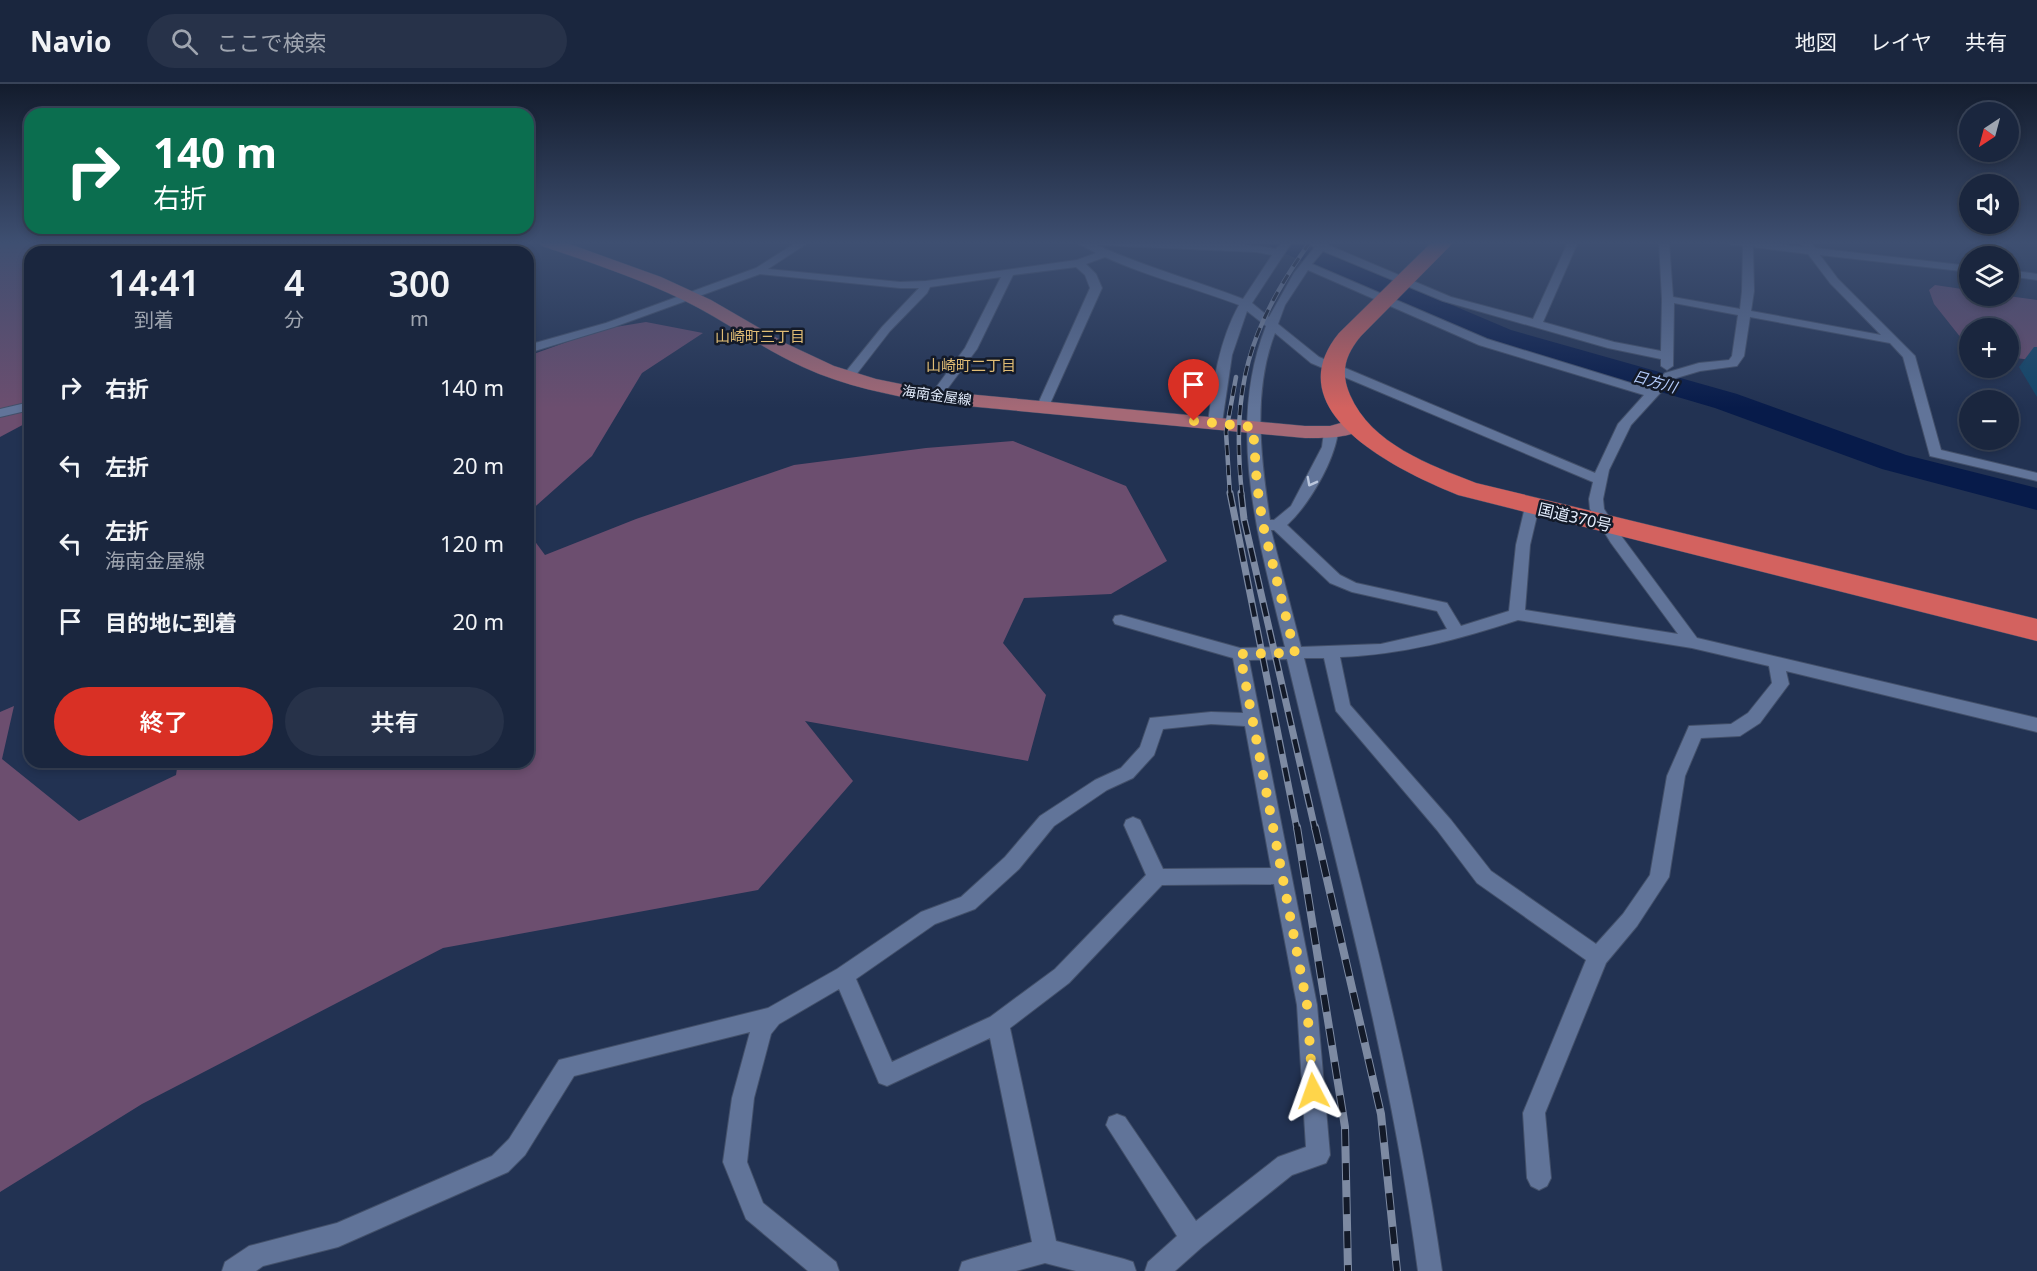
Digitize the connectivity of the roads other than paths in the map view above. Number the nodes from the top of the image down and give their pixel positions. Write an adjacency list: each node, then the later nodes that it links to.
1 (685, 297): 21 (street)
2 (691, 297): 25 (main road, 海南金屋線)
3 (917, 297): 25 (street)
4 (998, 297): 27 (street)
5 (1092, 297): 28 (street)
6 (1229, 297): 16 (street)
7 (1250, 297): 16 (street)
8 (1285, 297): 19 (street)
9 (1388, 297): 23 (highway)
10 (1408, 297): 26 (street)
11 (1438, 297): 18 (street)
12 (1548, 297): 18 (street)
13 (1747, 297): 17 (street)
14 (1850, 297): 20 (street)
15 (1668, 298): 17 (street); 22 (street)
16 (1246, 304): 19 (street); 31 (street)
17 (1745, 314): 20 (street); 24 (street)
18 (1536, 325): 22 (street)
19 (1272, 326): 23 (street); 32 (street)
20 (1892, 340): 34 (street)
21 (534, 347)
22 (1666, 356): 24 (street)
23 (1332, 368): 33 (highway, 国道370号); 35 (street)
24 (1669, 376): 26 (street)
25 (848, 377): 27 (main road, 海南金屋線)
26 (1654, 394): 35 (street)
27 (935, 397): 28 (main road, 海南金屋線)
28 (1043, 406): 31 (main road, 海南金屋線)
29 (24, 407): 30 (street)
30 (0, 413)
31 (1215, 423): 32 (main road, 海南金屋線)
32 (1253, 427): 33 (main road, 海南金屋線); 38 (street)
33 (1343, 429): 36 (highway, 国道370号); 38 (street, one-way to 38)
34 (2037, 477)
35 (1600, 480): 37 (street)
36 (1532, 507): 37 (highway, 国道370号); 39 (street)
37 (1607, 524): 41 (highway, 国道370号); 43 (street)
38 (1270, 525): 42 (street); 45 (street)
39 (1517, 614): 42 (street); 43 (street)
40 (1121, 620): 46 (street)
41 (2037, 630)
42 (1456, 633): 44 (street)
43 (1692, 642): 47 (street)
44 (1331, 652): 45 (street); 53 (street)
45 (1295, 653): 46 (street); 66 (street)
46 (1240, 654): 48 (street)
47 (1776, 662): 49 (street); 53 (street)
48 (1252, 720): 51 (street); 54 (street)
49 (2037, 725)
50 (1133, 825): 52 (street)
51 (1282, 876): 52 (street); 59 (street)
52 (1157, 878): 56 (street)
53 (1598, 957): 58 (street)
54 (844, 976): 55 (street); 56 (street)
55 (772, 1017): 61 (street); 62 (street)
56 (998, 1024): 60 (street)
57 (1117, 1125): 59 (street)
58 (1539, 1178)
59 (1192, 1238): 65 (street)
60 (1045, 1251): 63 (street); 64 (street)
61 (234, 1271)
62 (827, 1271)
63 (971, 1271)
64 (1124, 1271)
65 (1157, 1271)
66 (1430, 1271)

